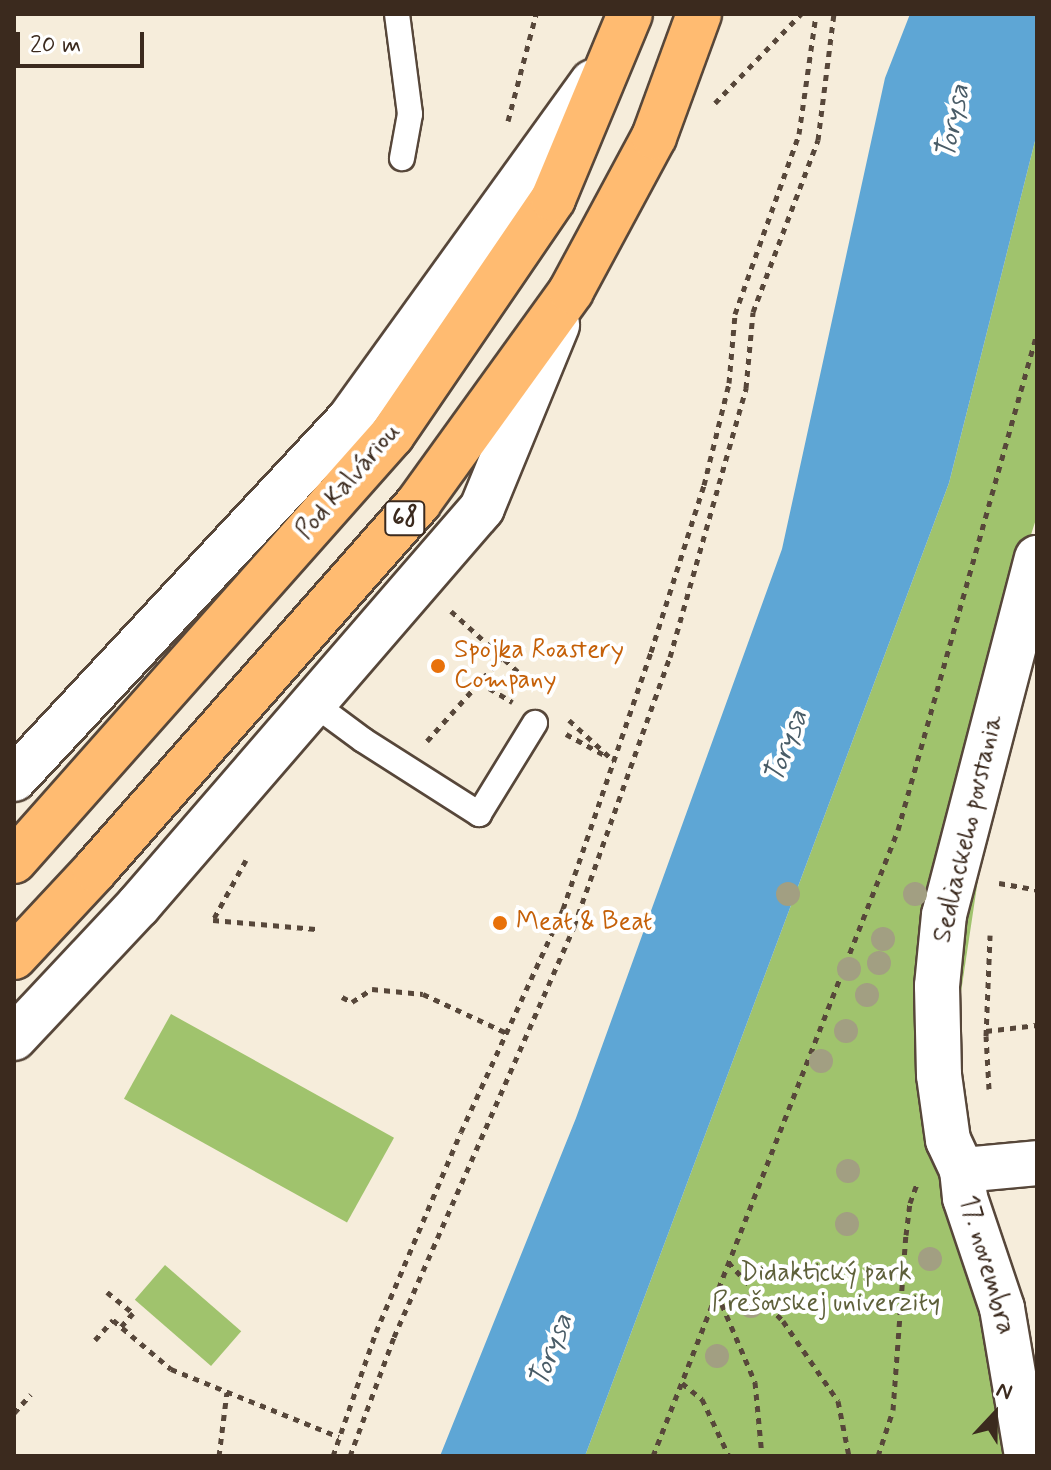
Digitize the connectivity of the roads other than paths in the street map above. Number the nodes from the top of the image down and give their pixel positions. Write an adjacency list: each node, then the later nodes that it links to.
1 (397, 14): 5 (lane)
2 (630, 14): 4 (main road, Pod Kalváriou / 68)
3 (699, 14): 6 (main road, 68)
4 (614, 55): 10 (street, Pod Kalváriou); 11 (main road, Pod Kalváriou / 68)
5 (402, 158)
6 (571, 291): 8 (street); 12 (main road, 68)
7 (1037, 558): 14 (street, Sedliackeho povstania)
8 (313, 703): 9 (lane); 13 (street)
9 (535, 723)
10 (14, 779)
11 (14, 861)
12 (14, 957)
13 (14, 1038)
14 (955, 1155): 15 (street); 16 (street, 17. novembra)
15 (1037, 1163)
16 (1027, 1388): 17 (street, 17. novembra)
17 (1027, 1456)

